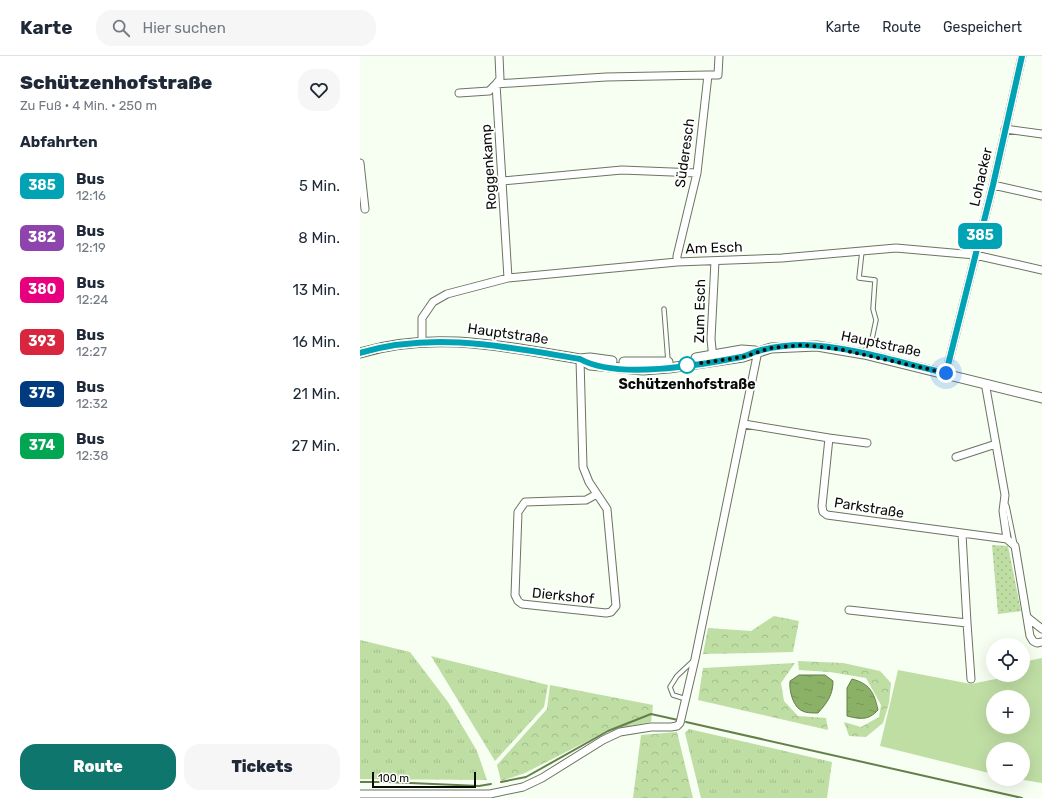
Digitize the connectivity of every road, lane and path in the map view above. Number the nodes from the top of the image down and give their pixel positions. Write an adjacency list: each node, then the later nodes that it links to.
1 (499, 56): 5 (street, Roggenkamp)
2 (719, 56): 4 (street)
3 (1022, 56): 7 (street, Lohacker)
4 (708, 75): 5 (street); 10 (street, Süderesch)
5 (496, 84): 6 (street); 11 (street, Roggenkamp)
6 (459, 93)
7 (1005, 129): 8 (street); 12 (street, Lohacker)
8 (1042, 134)
9 (360, 163): 14 (street)
10 (697, 173): 11 (street); 18 (street, Süderesch)
11 (503, 181): 20 (street, Roggenkamp)
12 (993, 185): 13 (street); 16 (street, Lohacker)
13 (1042, 196)
14 (365, 209)
15 (862, 251): 16 (street, Am Esch); 17 (street, Am Esch); 25 (lane)
16 (975, 255): 19 (street, Am Esch); 29 (street, Lohacker)
17 (715, 261): 18 (street, Am Esch); 26 (street, Zum Esch)
18 (677, 262): 20 (street, Am Esch)
19 (1042, 270)
20 (508, 278): 22 (street, Am Esch)
21 (664, 309): 28 (lane)
22 (422, 342): 24 (main road, Hauptstraße); 27 (main road, Hauptstraße)
23 (758, 351): 25 (main road, Hauptstraße); 26 (main road, Hauptstraße); 32 (street)
24 (360, 353)
25 (864, 354): 29 (main road, Hauptstraße)
26 (713, 358): 28 (main road, Hauptstraße)
27 (580, 359): 28 (main road, Hauptstraße); 37 (street, Dierkshof)
28 (668, 365)
29 (946, 373): 30 (main road, Hauptstraße)
30 (988, 384): 31 (main road, Hauptstraße); 35 (street)
31 (1042, 398)
32 (744, 424): 33 (street); 47 (street)
33 (829, 438): 34 (street); 39 (street, Parkstraße)
34 (867, 443)
35 (996, 444): 36 (street); 38 (street)
36 (956, 458)
37 (597, 494): 37 (street, Dierkshof)
38 (1004, 501): 40 (street); 41 (lane)
39 (962, 534): 40 (street, Parkstraße); 44 (street)
40 (1007, 539): 41 (street)
41 (1015, 546): 43 (street)
42 (849, 610): 44 (street)
43 (1027, 617): 45 (street); 46 (street)
44 (967, 623): 48 (street)
45 (1042, 629)
46 (1042, 642)
47 (696, 659): 49 (street); 49 (lane)
48 (970, 679)
49 (686, 699): 50 (street)
50 (360, 794)

